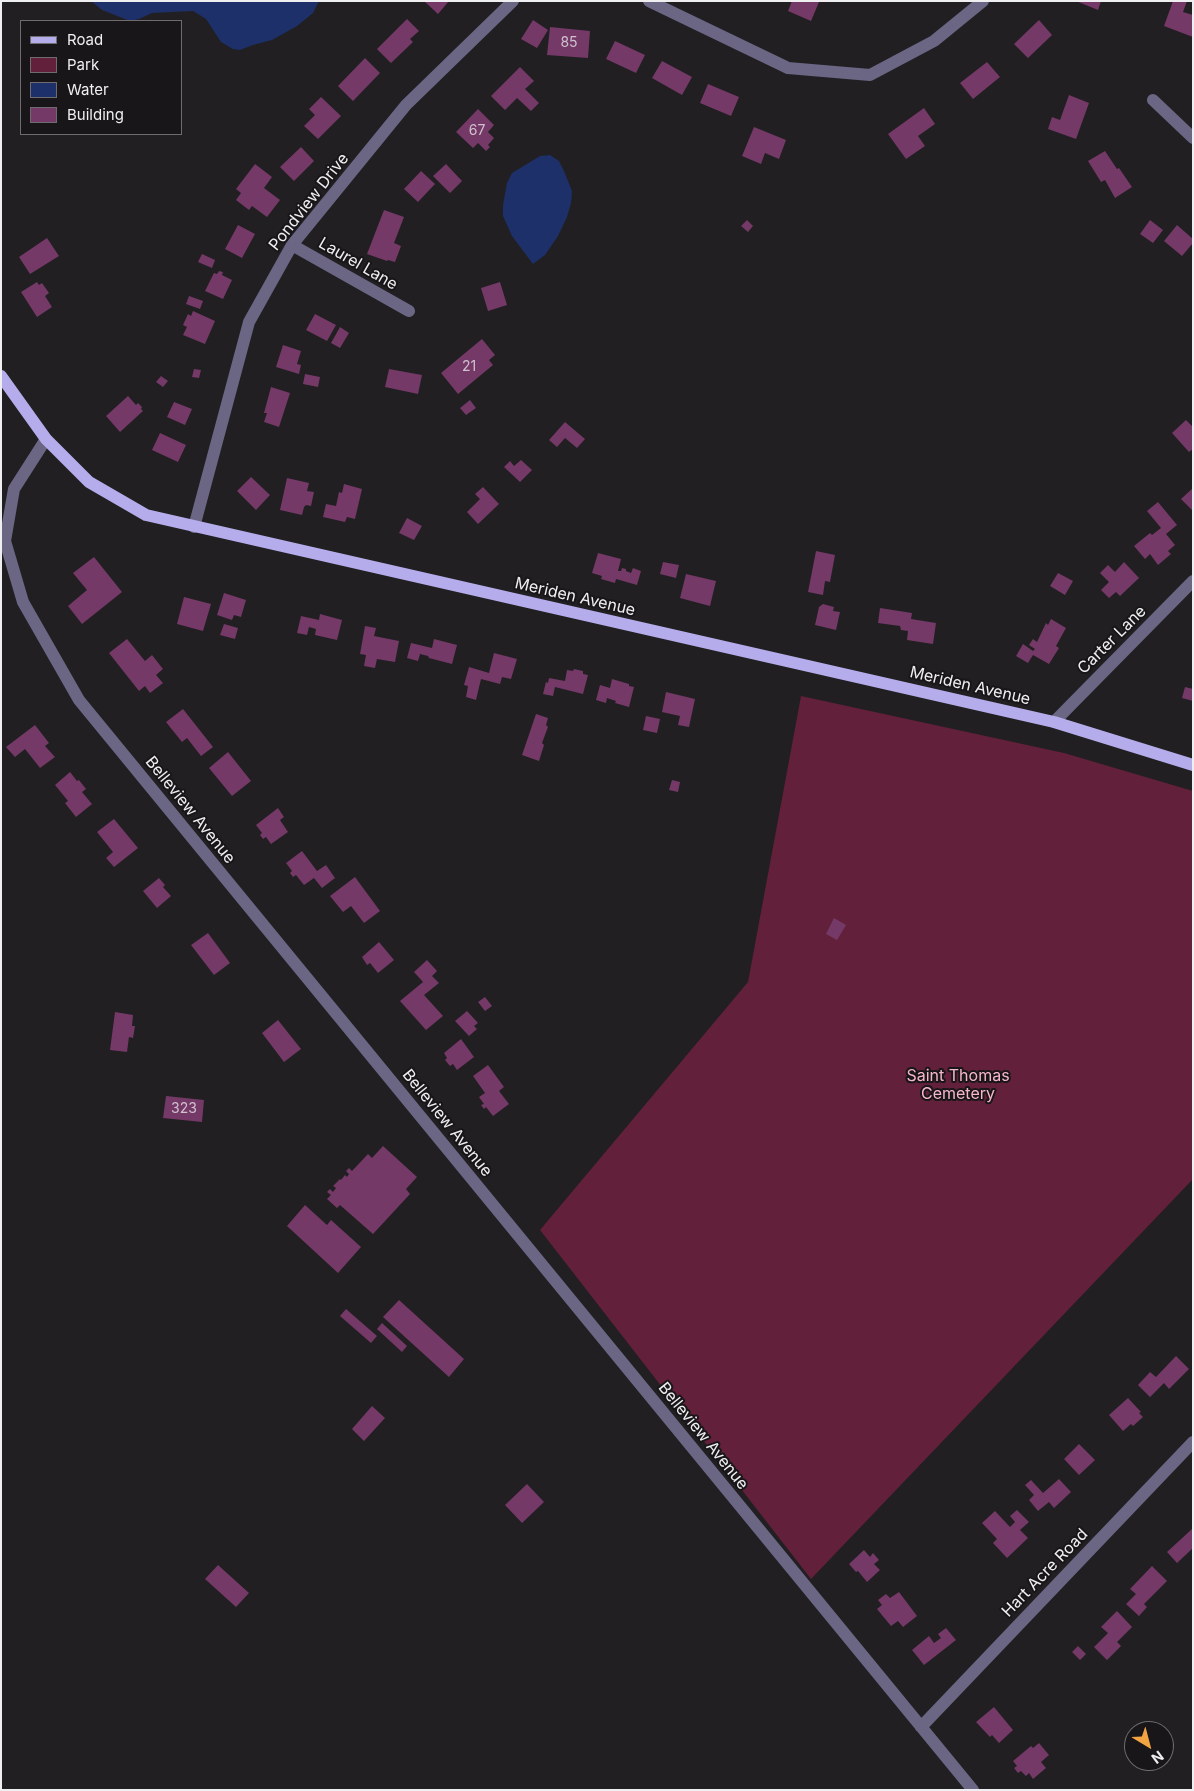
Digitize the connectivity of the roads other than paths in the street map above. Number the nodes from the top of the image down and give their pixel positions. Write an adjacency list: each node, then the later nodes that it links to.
1 (513, 1): 6 (street, Pondview Drive)
2 (650, 1): 3 (street)
3 (983, 1)
4 (1152, 100): 5 (street)
5 (1193, 138)
6 (292, 245): 7 (street, Laurel Lane); 10 (street, Pondview Drive)
7 (409, 311)
8 (1, 376): 9 (main road, Meriden Avenue)
9 (46, 439): 10 (main road, Meriden Avenue); 15 (street, Belleview Avenue)
10 (194, 527): 12 (main road, Meriden Avenue)
11 (1193, 581): 12 (street, Carter Lane)
12 (1054, 722): 13 (main road, Meriden Avenue)
13 (1193, 765)
14 (1193, 1442): 15 (street, Hart Acre Road)
15 (921, 1727): 16 (street, Belleview Avenue)
16 (973, 1790)

